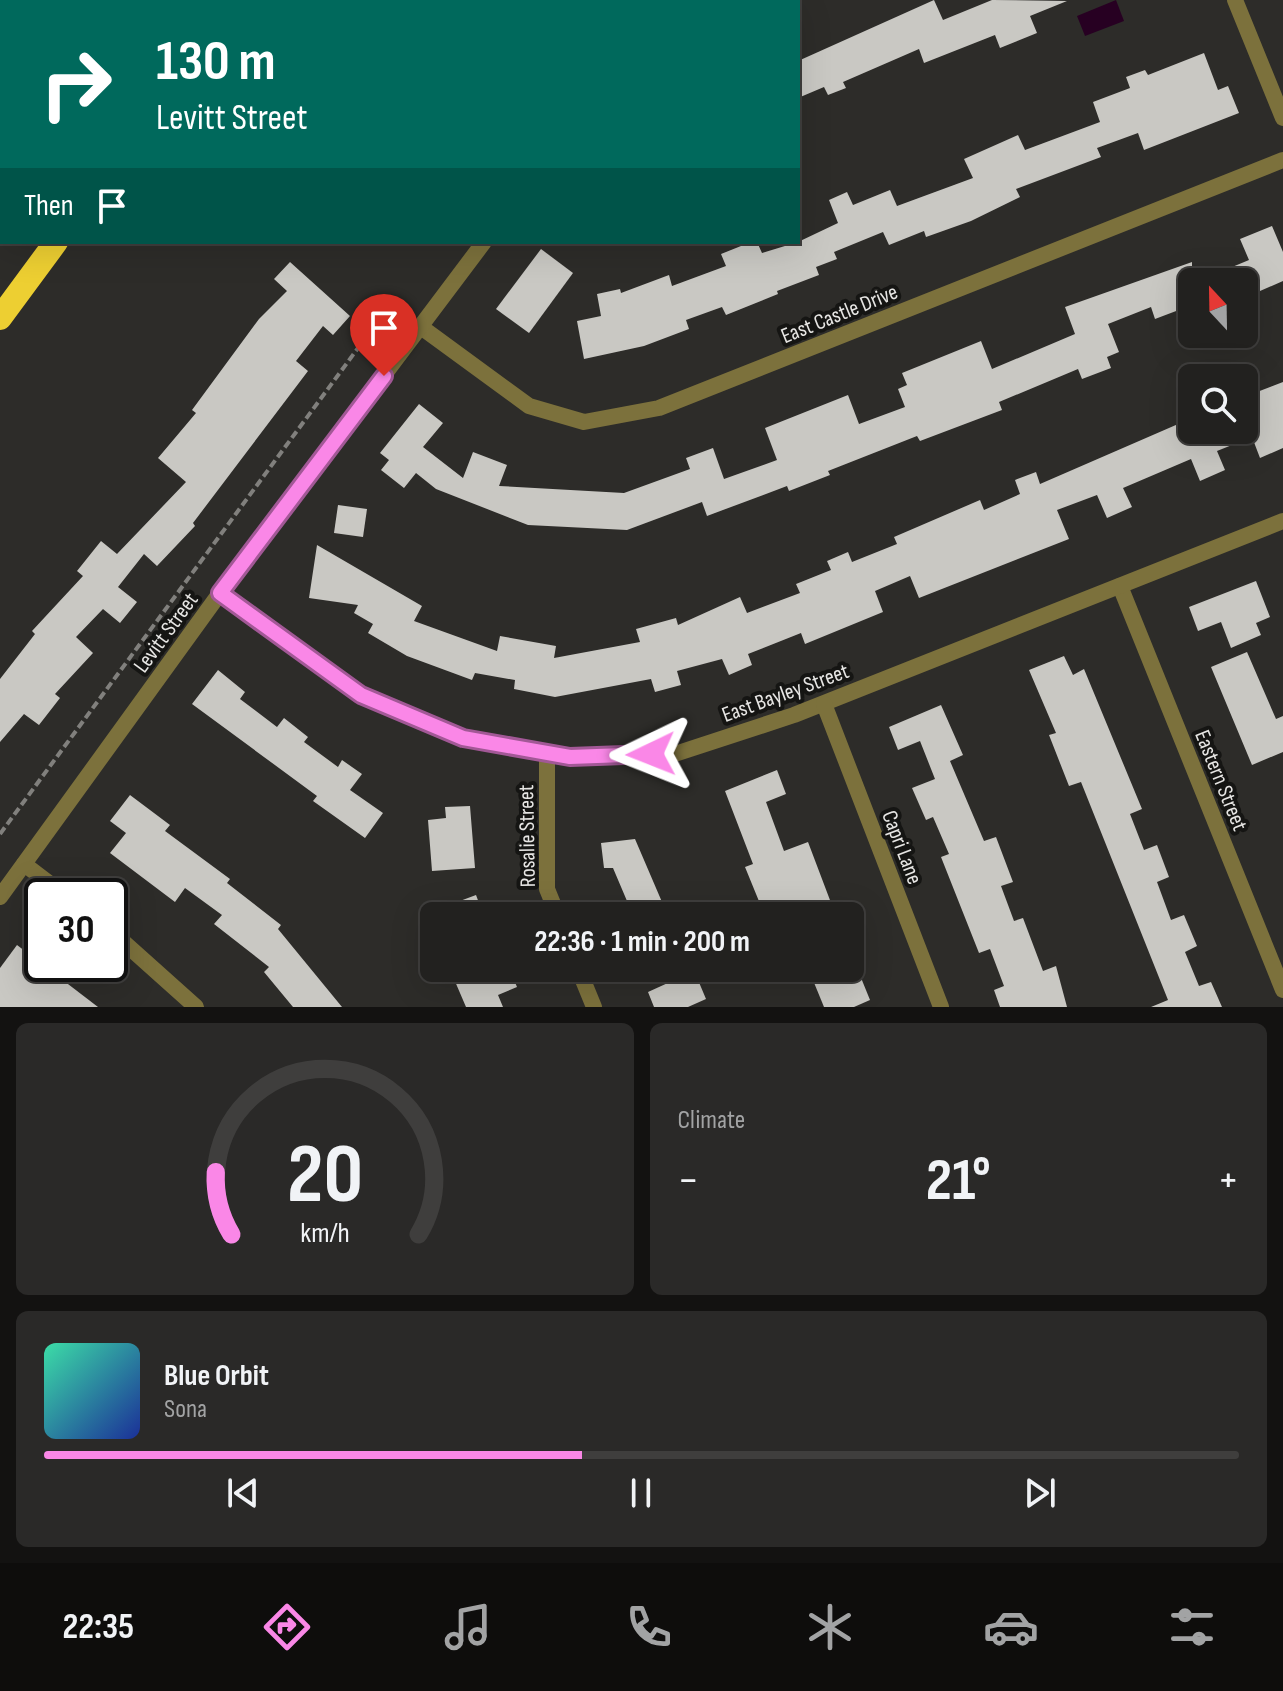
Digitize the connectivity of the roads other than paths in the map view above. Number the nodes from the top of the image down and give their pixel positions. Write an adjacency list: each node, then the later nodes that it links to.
1 (1235, 0): 2 (street)
2 (1283, 118)
3 (1283, 160): 7 (street, East Castle Drive)
4 (55, 244): 6 (highway)
5 (483, 244): 7 (street, Levitt Street)
6 (0, 318)
7 (421, 327): 10 (street, Levitt Street)
8 (1283, 521): 9 (street, East Bayley Street)
9 (1120, 586): 11 (street, East Bayley Street); 19 (street, Eastern Street)
10 (220, 593): 12 (street, East Bayley Street); 13 (street, Levitt Street)
11 (824, 704): 12 (street, East Bayley Street); 22 (street, Capri Lane)
12 (547, 752): 16 (street, Rosalie Street)
13 (24, 864): 14 (street); 15 (street, Levitt Street)
14 (42, 878)
15 (0, 897)
16 (552, 902)
17 (128, 944): 20 (street)
18 (584, 982): 21 (street)
19 (1283, 990)
20 (196, 1007)
21 (594, 1007)
22 (941, 1007)

